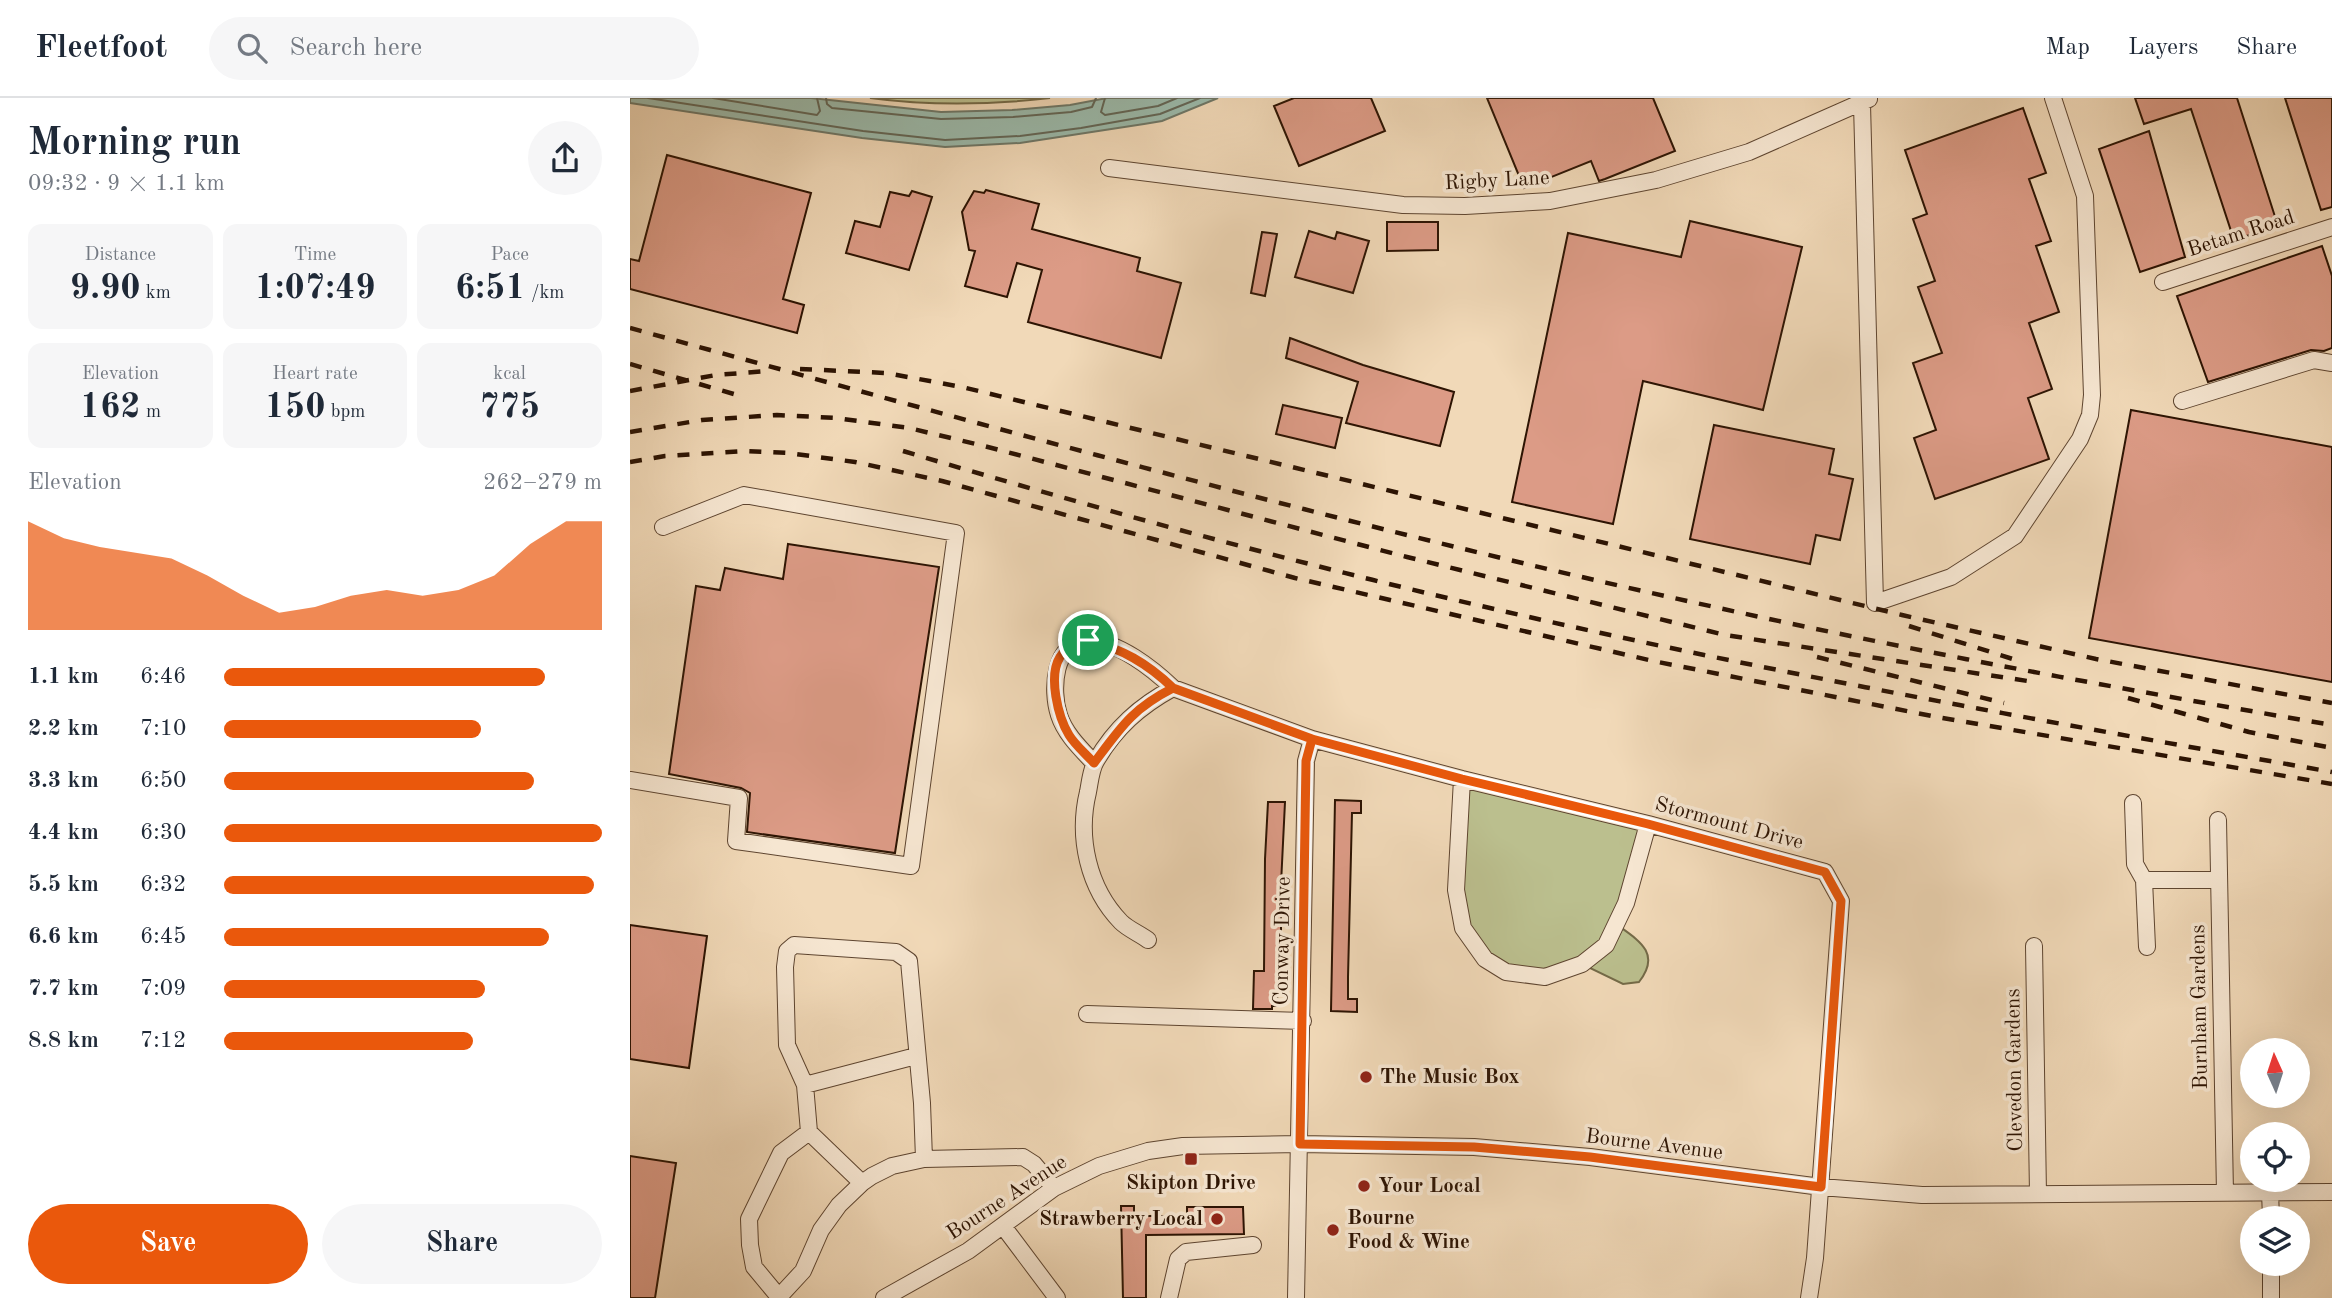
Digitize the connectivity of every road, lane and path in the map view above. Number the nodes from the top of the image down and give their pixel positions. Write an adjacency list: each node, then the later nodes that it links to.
1 (2053, 98): 2 (street)
2 (1866, 101): 3 (street, Rigby Lane)
3 (1109, 168)
4 (2332, 227): 5 (street, Betam Road)
5 (2163, 282)
6 (2332, 363): 7 (street)
7 (2182, 401)
8 (663, 527): 13 (street)
9 (1173, 688): 10 (street, Stormount Drive); 11 (street); 11 (street)
10 (1312, 739): 12 (street, Stormount Drive); 23 (street, Conway Drive)
11 (1094, 763): 19 (street)
12 (1462, 779): 16 (street, Stormount Drive); 16 (street)
13 (630, 780)
14 (2133, 803): 17 (street)
15 (2218, 820): 18 (street, Burnham Gardens)
16 (1648, 824): 30 (street, Stormount Drive)
17 (2144, 880): 18 (street); 21 (street)
18 (2218, 880): 35 (street, Burnham Gardens)
19 (1148, 940)
20 (2034, 946): 36 (street, Clevedon Gardens)
21 (2147, 947)
22 (1087, 1014): 23 (street)
23 (1303, 1021): 27 (street, Conway Drive)
24 (916, 1056): 25 (street); 25 (street); 28 (street)
25 (805, 1085): 26 (street)
26 (809, 1132): 29 (street); 41 (street)
27 (1300, 1144): 30 (street, Bourne Avenue); 31 (street, Bourne Avenue); 45 (street, Conway Drive)
28 (924, 1159): 29 (street); 31 (street)
29 (867, 1180): 41 (street)
30 (1821, 1187): 36 (street, Bourne Avenue); 46 (street, Stormount Drive)
31 (1054, 1188): 38 (street, Bourne Avenue)
32 (2270, 1192): 35 (street, Bourne Avenue); 37 (street)
33 (2310, 1192): 34 (street, Bourne Avenue)
34 (2332, 1192)
35 (2225, 1193): 36 (street, Bourne Avenue)
36 (2038, 1195)
37 (2271, 1206)
38 (1003, 1226): 42 (street, Bourne Avenue); 43 (street)
39 (1253, 1245): 44 (street)
40 (2271, 1276): 47 (street)
41 (778, 1297)
42 (884, 1298)
43 (1057, 1298)
44 (1169, 1298)
45 (1296, 1298)
46 (1809, 1298)
47 (2271, 1298)

